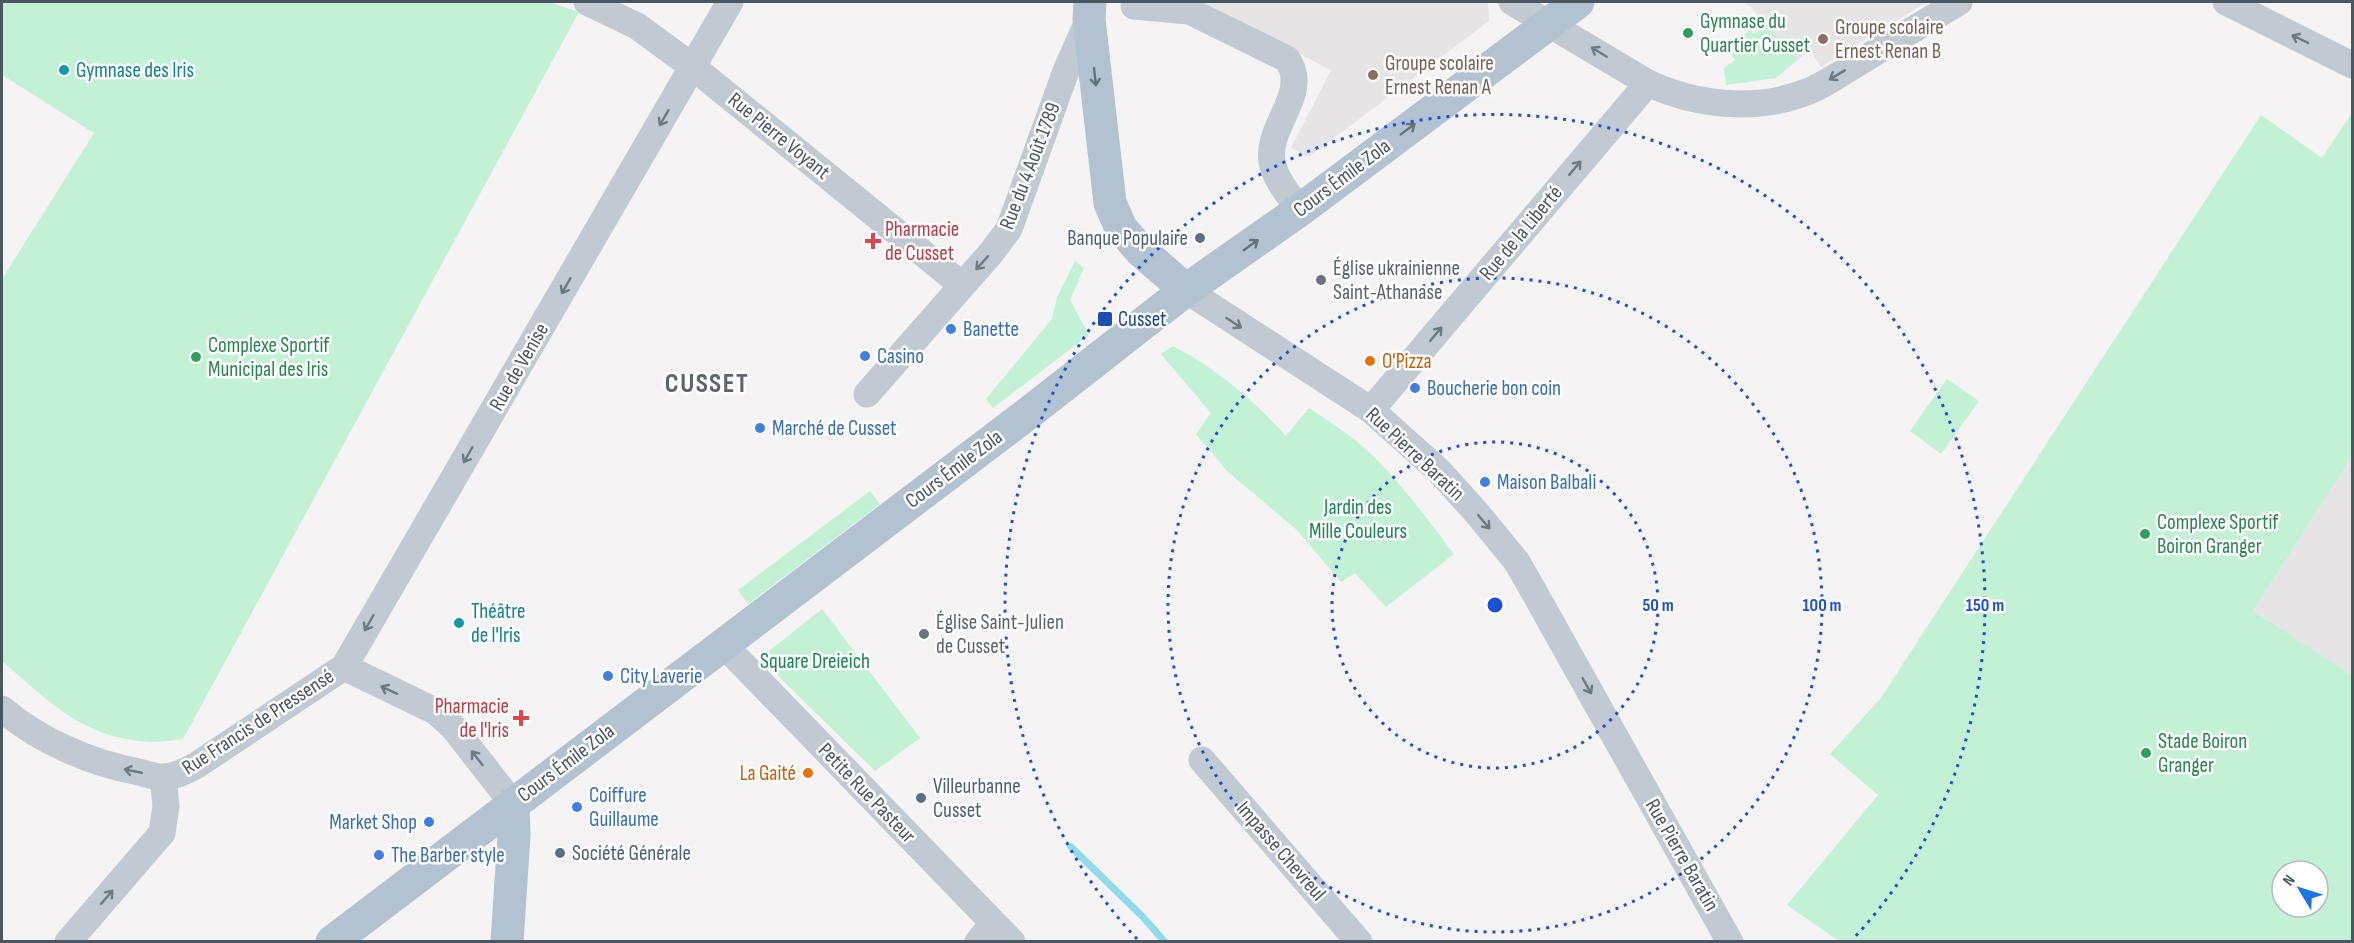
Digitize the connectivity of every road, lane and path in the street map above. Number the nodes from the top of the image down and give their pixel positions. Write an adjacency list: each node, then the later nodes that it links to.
1 (587, 2): 11 (street, Rue Pierre Voyant)
2 (730, 2): 11 (street, Rue de Venise)
3 (1512, 2): 9 (street)
4 (1578, 2): 9 (main road, Cours Émile Zola)
5 (1959, 2): 12 (street, one-way to 12)
6 (2226, 2): 10 (street, one-way to 6)
7 (1134, 6): 13 (street)
8 (1089, 10): 14 (street, Rue du 4 Août 1789, one-way to 14); 15 (main road, Rue Pierre Baratin, one-way to 15)
9 (1550, 22): 12 (street, one-way to 9); 13 (main road, Cours Émile Zola, one-way to 9)
10 (2352, 65)
11 (693, 67): 14 (street, Rue Pierre Voyant); 19 (street, Rue de Venise, one-way to 19)
12 (1648, 82): 17 (street, Rue de la Liberté, one-way to 12)
13 (1300, 210): 15 (main road, Cours Émile Zola, one-way to 13)
14 (962, 285): 16 (street, Rue du 4 Août 1789)
15 (1186, 290): 17 (street, Rue Pierre Baratin, one-way to 17); 18 (main road, Cours Émile Zola)
16 (867, 393)
17 (1371, 410): 29 (street, Rue Pierre Baratin, one-way to 29)
18 (723, 644): 23 (main road, Cours Émile Zola); 24 (street, Petite Rue Pasteur)
19 (344, 667): 22 (street, Rue Francis de Pressensé); 23 (street, Rue Francis de Pressensé, one-way to 19)
20 (2, 708): 22 (street, Rue Francis de Pressensé, one-way to 20)
21 (1202, 760): 28 (street, Impasse Chevreul)
22 (162, 777): 25 (street, one-way to 22)
23 (513, 804): 26 (main road, Cours Émile Zola); 27 (main road)
24 (994, 935)
25 (68, 942)
26 (332, 942)
27 (507, 942)
28 (1359, 942)
29 (1730, 942)

